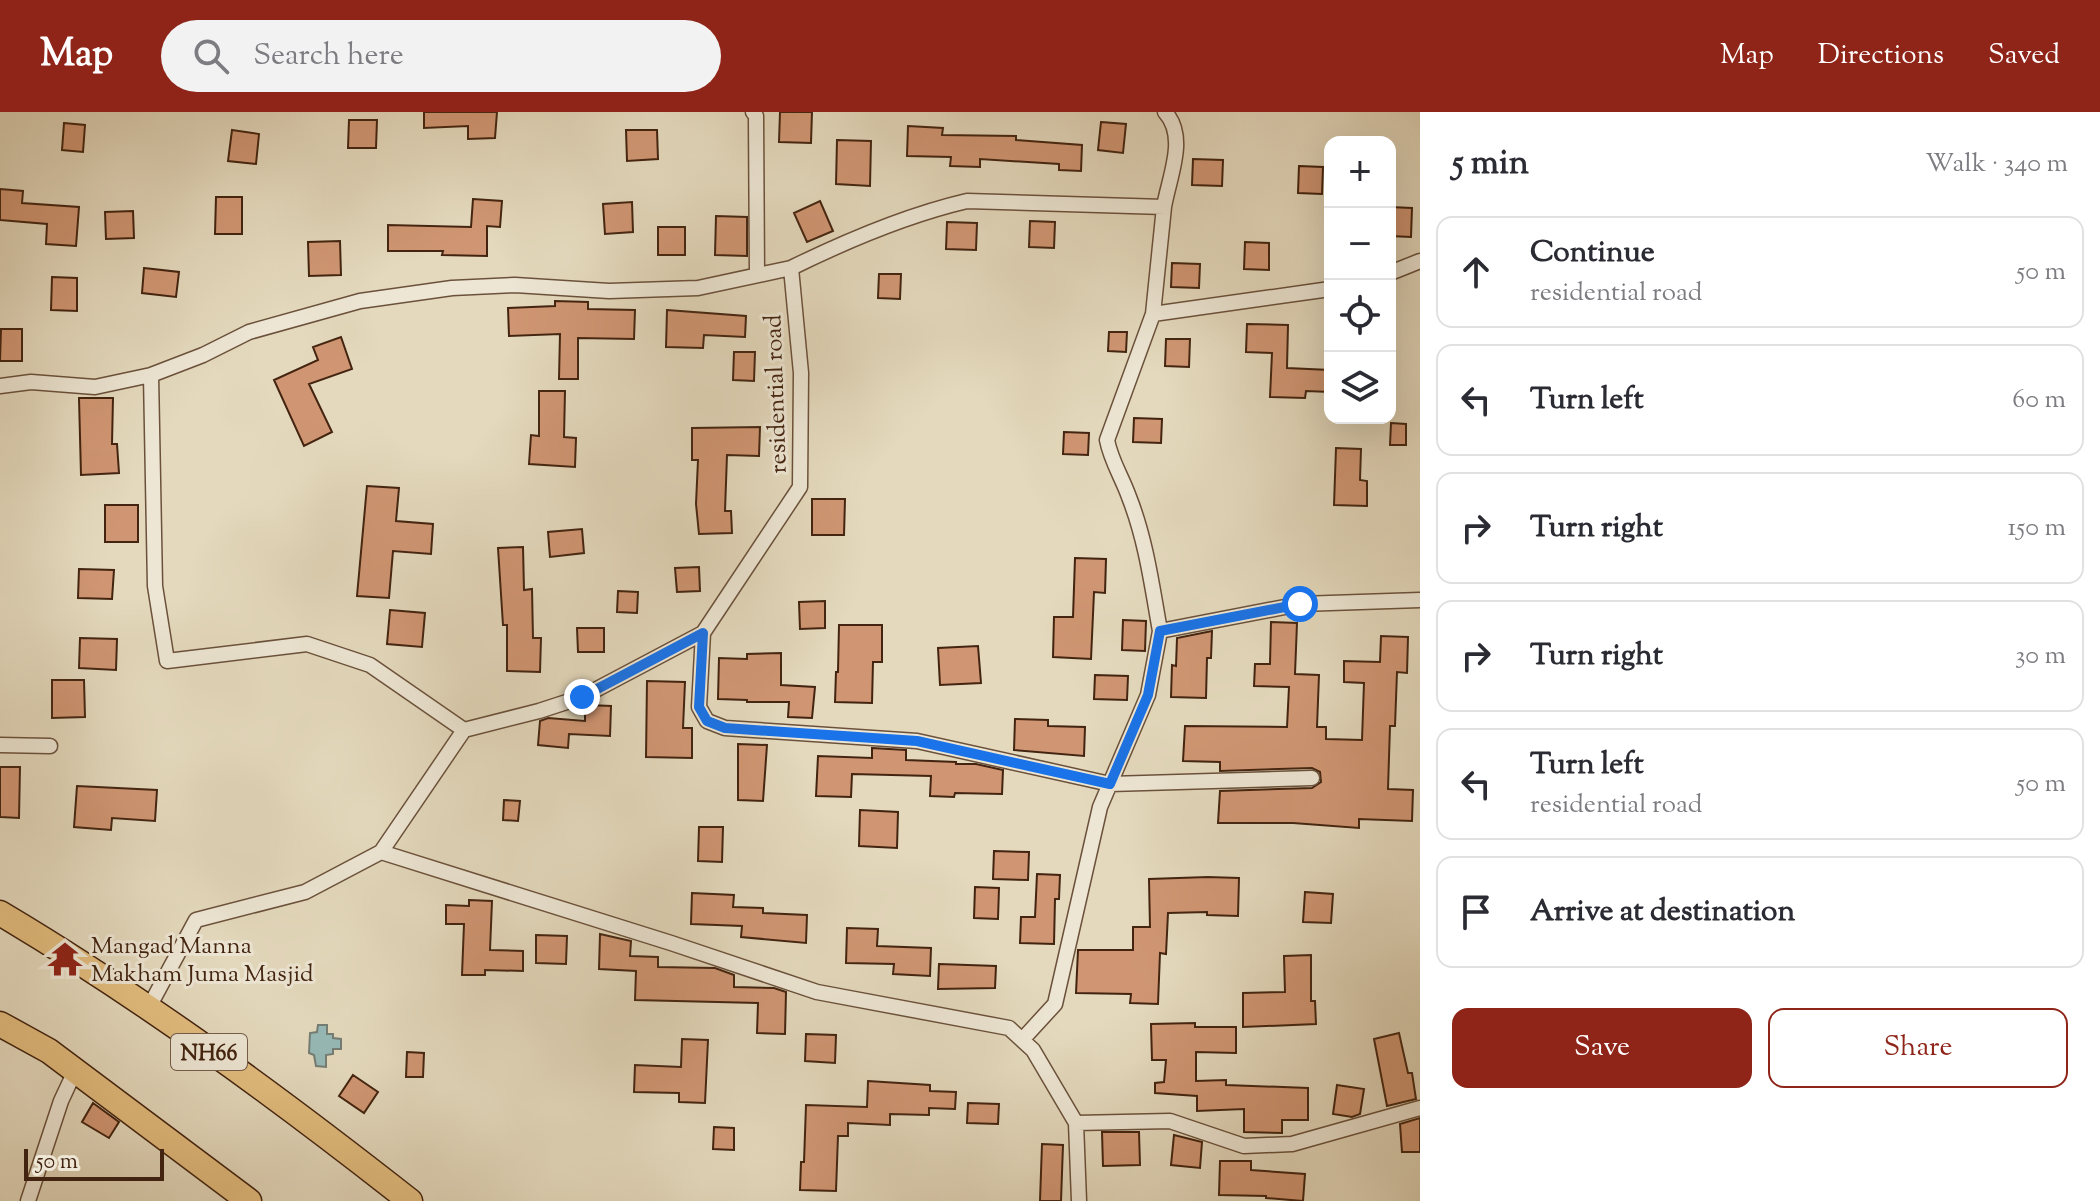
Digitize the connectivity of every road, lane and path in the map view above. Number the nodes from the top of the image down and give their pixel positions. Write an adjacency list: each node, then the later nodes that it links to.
1 (753, 112): 7 (street)
2 (1165, 112): 3 (street)
3 (1164, 207): 5 (street); 9 (street)
4 (1420, 261): 6 (street)
5 (791, 268): 7 (street); 14 (street, residential road)
6 (1396, 271)
7 (757, 275): 10 (street)
8 (1324, 290): 9 (street)
9 (1153, 314): 13 (street)
10 (151, 375): 11 (street); 15 (street)
11 (0, 386)
12 (1420, 600): 13 (street)
13 (1160, 631): 19 (street)
14 (703, 633): 15 (street, residential road); 19 (street)
15 (464, 730): 20 (street)
16 (0, 745): 17 (street)
17 (50, 746)
18 (1312, 778): 19 (street)
19 (1110, 784): 24 (street)
20 (381, 852): 22 (street); 24 (street)
21 (0, 913): 22 (highway, NH66)
22 (148, 1009): 30 (highway, NH66)
23 (0, 1024): 25 (highway)
24 (1022, 1040): 27 (street)
25 (75, 1071): 28 (street); 29 (highway)
26 (1420, 1108): 27 (street)
27 (1076, 1123): 31 (street)
28 (28, 1201)
29 (249, 1201)
30 (410, 1201)
31 (1079, 1201)

